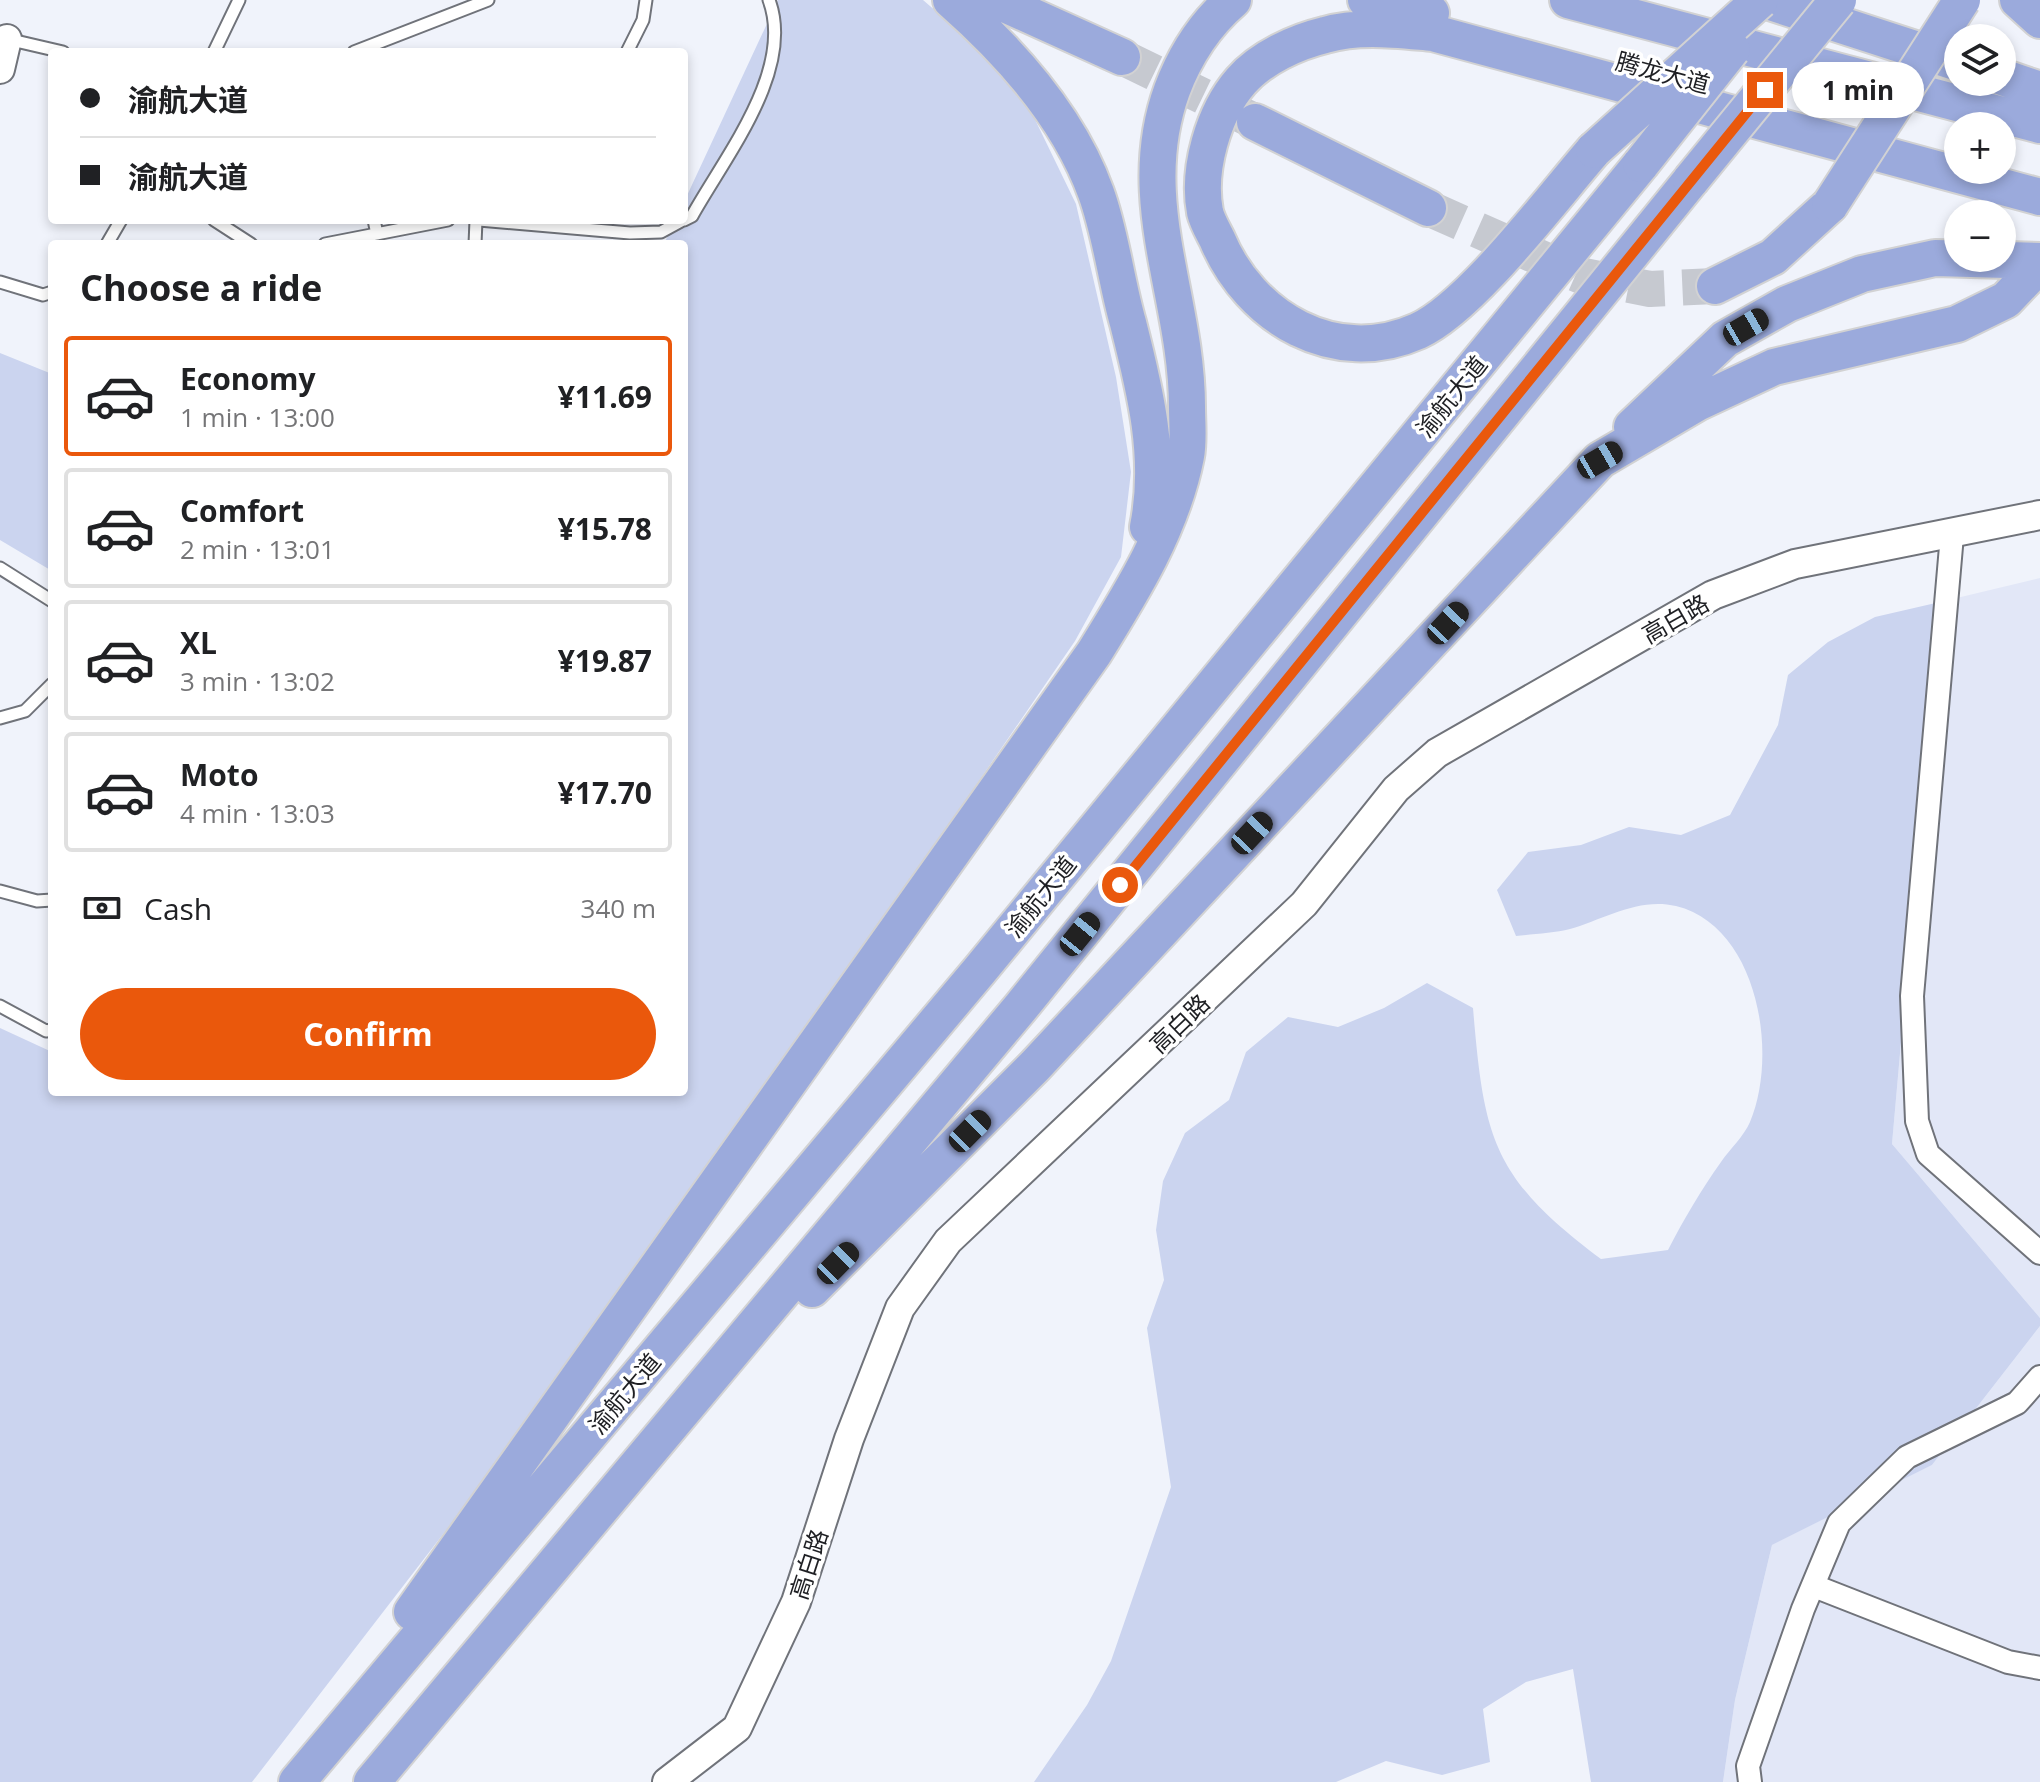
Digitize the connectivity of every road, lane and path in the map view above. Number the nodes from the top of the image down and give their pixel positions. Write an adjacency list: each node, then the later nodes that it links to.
1 (239, 0): 16 (lane)
2 (488, 0): 17 (lane)
3 (646, 0): 18 (lane)
4 (769, 0): 32 (lane)
5 (951, 0): 50 (highway)
6 (996, 0): 20 (highway)
7 (1366, 0): 27 (highway, 腾龙大道)
8 (1568, 0): 26 (highway, 腾龙大道)
9 (1765, 0): 21 (highway); 30 (highway, bridge); 64 (highway, 渝航大道, bridge)
10 (1838, 0): 60 (highway, bridge)
11 (1962, 0): 44 (highway, bridge)
12 (2018, 0): 14 (highway)
13 (1222, 9): 50 (highway)
14 (2040, 20)
15 (7, 39): 19 (lane); 22 (street)
16 (216, 48)
17 (364, 48)
18 (629, 48)
19 (48, 49)
20 (1122, 57)
21 (1944, 58)
22 (0, 69)
23 (2016, 82): 24 (highway)
24 (2040, 90)
25 (1255, 122): 31 (highway)
26 (2040, 125)
27 (1944, 148)
28 (2016, 167): 29 (highway)
29 (2040, 174)
30 (2040, 197)
31 (1428, 208)
32 (688, 218)
33 (218, 224): 39 (lane)
34 (375, 224): 38 (lane)
35 (428, 224): 38 (lane)
36 (511, 224): 40 (lane)
37 (676, 224): 40 (lane)
38 (377, 234): 41 (lane)
39 (233, 238)
40 (628, 238)
41 (346, 240)
42 (2040, 262): 46 (highway); 46 (highway)
43 (0, 282): 45 (lane)
44 (1715, 286)
45 (48, 293)
46 (1600, 460): 60 (highway)
47 (2040, 515): 48 (street, 高白路)
48 (1952, 535): 58 (street); 66 (street, 高白路)
49 (0, 568): 51 (lane)
50 (1137, 584): 63 (highway)
51 (48, 598)
52 (48, 688): 53 (lane)
53 (0, 718)
54 (0, 891): 55 (lane)
55 (48, 900)
56 (0, 1006): 57 (lane)
57 (48, 1031)
58 (2040, 1253)
59 (2040, 1377): 61 (street)
60 (641, 1460): 65 (highway)
61 (1814, 1586): 62 (street); 67 (street)
62 (2040, 1668)
63 (289, 1782)
64 (297, 1782)
65 (372, 1782)
66 (667, 1782)
67 (1750, 1782)

